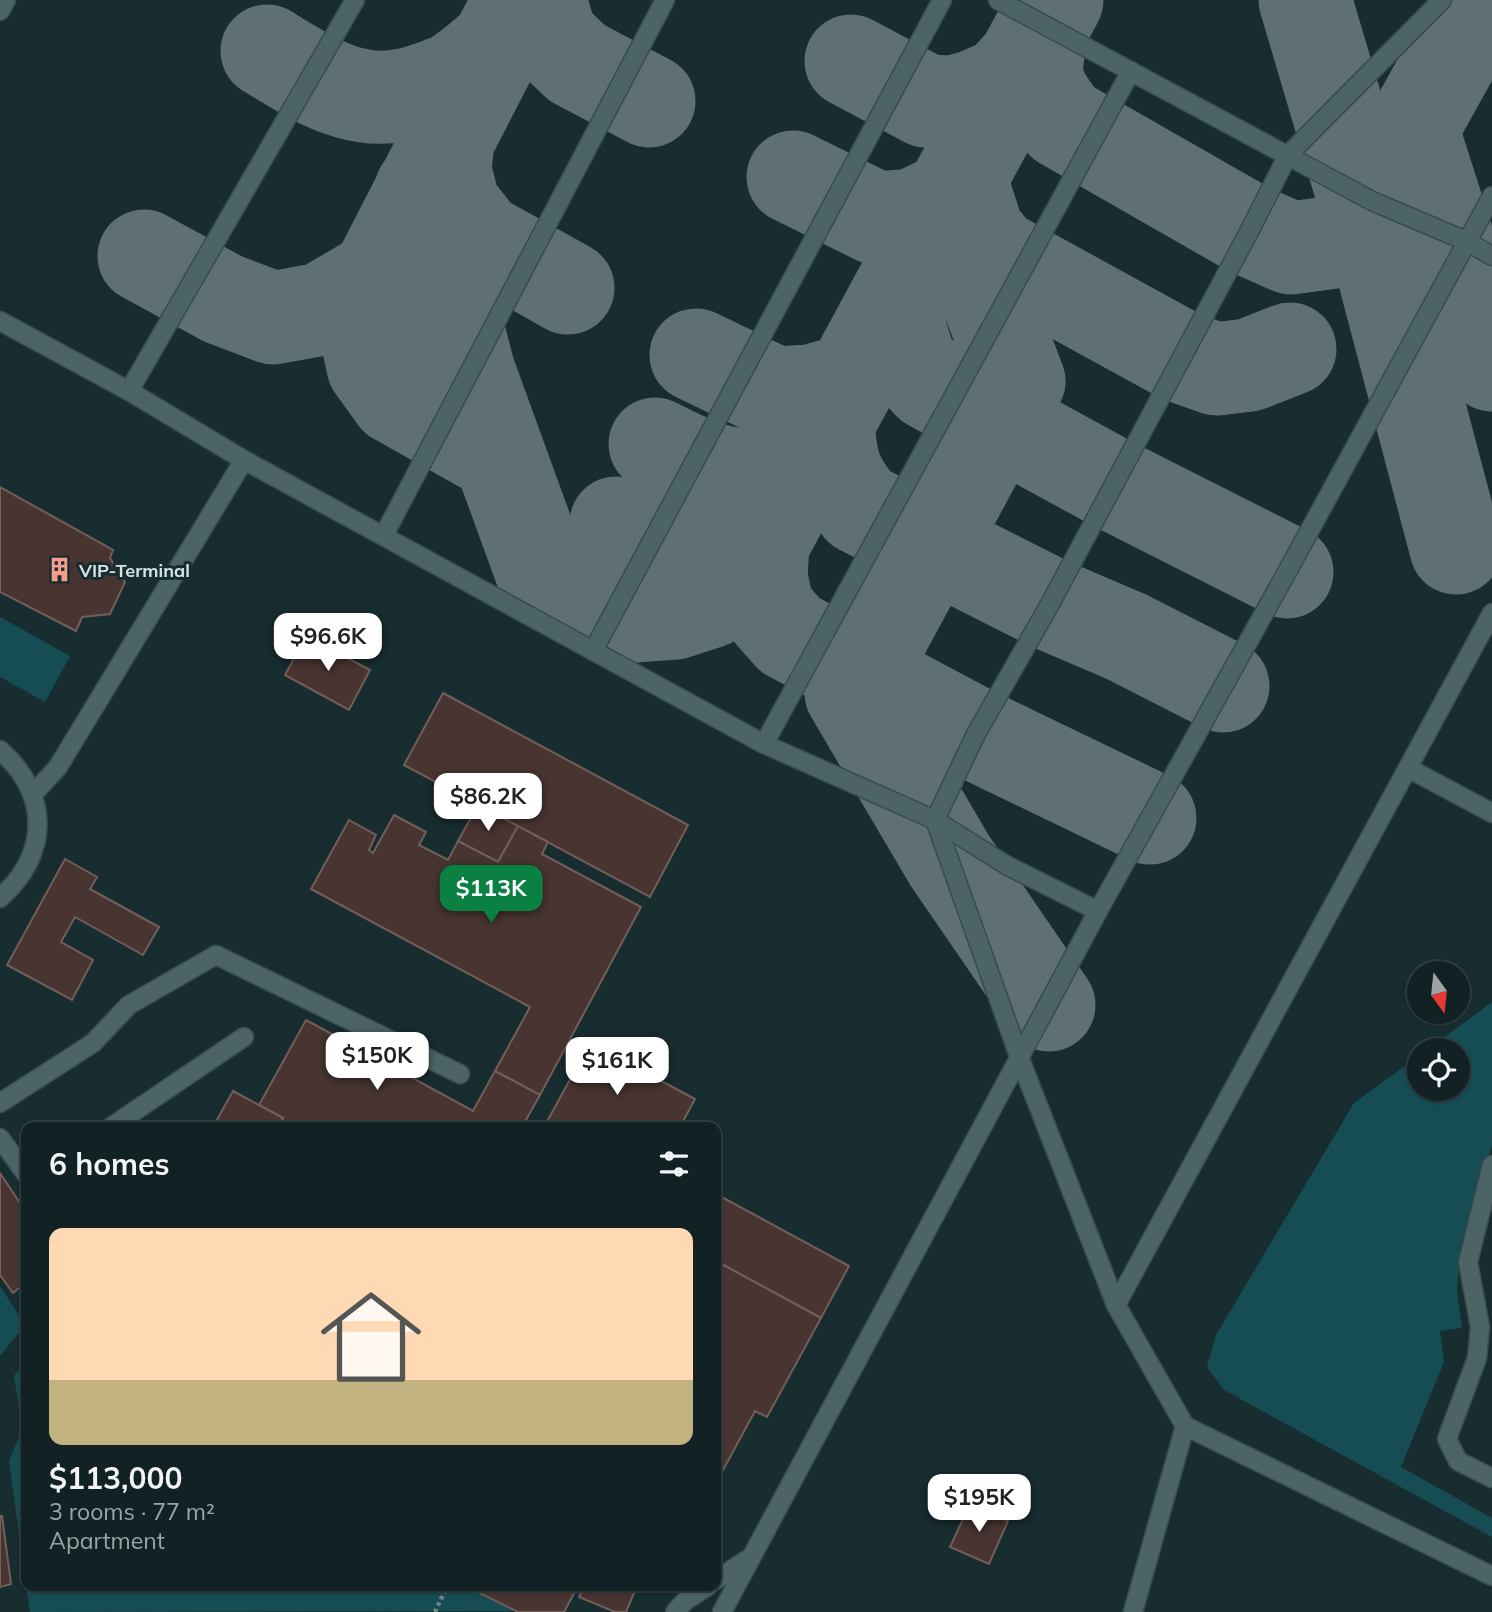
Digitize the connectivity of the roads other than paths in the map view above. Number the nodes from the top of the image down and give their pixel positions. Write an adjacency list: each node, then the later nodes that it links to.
1 (6, 0): 7 (lane)
2 (355, 0): 14 (lane)
3 (665, 0): 16 (lane)
4 (942, 0): 18 (lane)
5 (998, 0): 8 (lane)
6 (1442, 0): 9 (lane)
7 (0, 11)
8 (1131, 71): 9 (lane); 19 (lane)
9 (1288, 155): 11 (lane); 24 (lane)
10 (1492, 196): 11 (lane)
11 (1466, 241): 12 (lane); 26 (lane)
12 (1492, 256)
13 (0, 321): 14 (lane)
14 (129, 391): 15 (lane)
15 (244, 460): 16 (lane); 22 (lane)
16 (383, 535): 18 (lane)
17 (1492, 613): 21 (lane)
18 (593, 651): 19 (lane)
19 (764, 744): 24 (lane)
20 (0, 750): 22 (lane)
21 (1408, 768): 23 (lane); 35 (lane)
22 (33, 794): 25 (lane)
23 (1492, 813)
24 (934, 820): 26 (lane); 28 (lane)
25 (0, 898)
26 (1098, 911): 28 (lane)
27 (244, 1037): 31 (lane)
28 (1020, 1059): 35 (lane); 38 (lane)
29 (460, 1074): 30 (lane)
30 (0, 1103)
31 (118, 1122)
32 (0, 1138): 34 (lane)
33 (1492, 1165): 37 (lane)
34 (21, 1167)
35 (1116, 1304): 36 (lane)
36 (1185, 1426): 39 (lane); 44 (lane)
37 (1492, 1478)
38 (751, 1557): 40 (lane); 43 (lane)
39 (1492, 1576)
40 (721, 1577)
41 (700, 1591): 42 (lane)
42 (675, 1612)
43 (722, 1612)
44 (1133, 1612)

